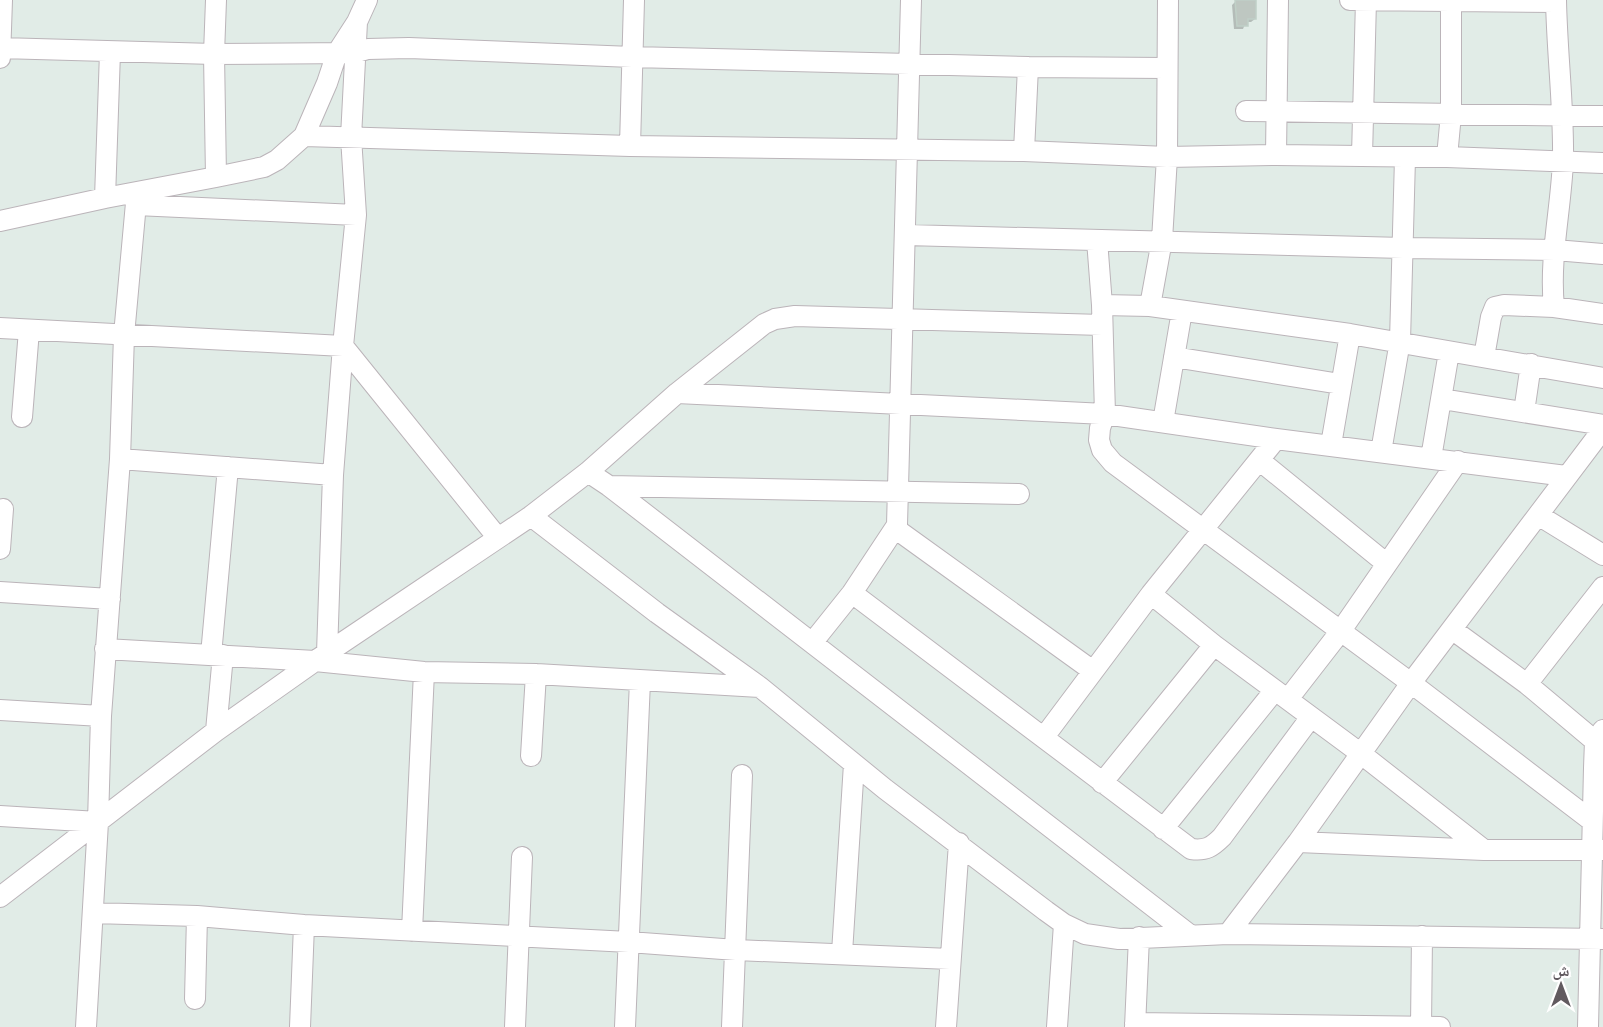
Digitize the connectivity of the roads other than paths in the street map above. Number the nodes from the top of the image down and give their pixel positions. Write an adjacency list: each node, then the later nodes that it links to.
1 (2, 0): 12 (street)
2 (216, 0): 15 (street)
3 (367, 0): 14 (street)
4 (634, 0): 16 (street)
5 (911, 0): 18 (street)
6 (1168, 0): 20 (street)
7 (1278, 0): 22 (street)
8 (1350, 0): 9 (street)
9 (1365, 0): 10 (street); 23 (street)
10 (1451, 0): 11 (street); 24 (street)
11 (1556, 1): 25 (street)
12 (0, 48): 13 (street); 17 (street)
13 (110, 52): 15 (street); 40 (street)
14 (346, 53): 15 (street); 16 (street); 27 (street); 28 (street)
15 (214, 54): 39 (street)
16 (632, 57): 18 (street); 29 (street)
17 (0, 58)
18 (909, 63): 19 (street); 30 (street)
19 (1028, 67): 20 (street); 31 (street)
20 (1166, 68): 34 (street)
21 (1246, 111): 22 (street)
22 (1277, 111): 23 (street); 32 (street)
23 (1363, 114): 24 (street); 33 (street)
24 (1451, 114): 25 (street); 35 (street)
25 (1563, 116): 26 (street); 37 (street)
26 (1603, 116)
27 (304, 136): 28 (street); 39 (street)
28 (351, 136): 29 (street); 42 (street)
29 (630, 146): 30 (street)
30 (907, 150): 31 (street); 44 (street)
31 (1024, 151): 34 (street)
32 (1276, 155): 33 (street); 34 (street)
33 (1362, 156): 36 (street)
34 (1167, 157): 46 (street)
35 (1447, 157): 36 (street); 37 (street)
36 (1405, 158): 47 (street)
37 (1563, 162): 38 (street); 48 (street)
38 (1603, 164)
39 (216, 177): 41 (street)
40 (105, 198): 41 (street); 43 (street)
41 (137, 198): 42 (street); 60 (street)
42 (356, 215): 62 (street)
43 (0, 221)
44 (906, 235): 45 (street); 55 (street)
45 (1097, 240): 46 (street); 50 (street)
46 (1162, 240): 47 (street); 51 (street)
47 (1402, 248): 48 (street); 61 (street)
48 (1556, 250): 49 (street); 52 (street)
49 (1603, 254)
50 (1102, 305): 51 (street); 56 (street)
51 (1150, 306): 53 (street)
52 (1554, 307): 54 (street); 65 (street)
53 (1182, 311): 59 (street); 64 (street)
54 (1603, 314)
55 (902, 320): 56 (street); 69 (street); 71 (street)
56 (1102, 325): 73 (street)
57 (0, 328): 58 (street)
58 (29, 330): 60 (street); 74 (street)
59 (1350, 334): 61 (street); 68 (street)
60 (124, 335): 62 (street); 81 (street)
61 (1400, 341): 63 (street); 79 (street)
62 (343, 346): 86 (street); 96 (street)
63 (1449, 352): 65 (street); 70 (street)
64 (1174, 357): 68 (street); 75 (street)
65 (1484, 357): 66 (street)
66 (1531, 364): 67 (street); 72 (street)
67 (1603, 378)
68 (1340, 384): 78 (street)
69 (676, 393): 71 (street); 85 (street)
70 (1442, 399): 72 (street); 80 (street)
71 (900, 402): 73 (street); 89 (street)
72 (1524, 412): 76 (street)
73 (1105, 414): 75 (street); 94 (street)
74 (22, 417)
75 (1163, 422): 77 (street)
76 (1603, 427): 87 (street)
77 (1276, 439): 78 (street); 82 (street)
78 (1331, 445): 79 (street)
79 (1381, 452): 80 (street)
80 (1431, 458): 83 (street)
81 (120, 459): 84 (street); 104 (street)
82 (1259, 460): 94 (street); 99 (street)
83 (1458, 461): 87 (street); 99 (street)
84 (228, 467): 86 (street); 110 (street)
85 (588, 472): 88 (street); 93 (street)
86 (333, 475): 111 (street)
87 (1566, 476): 92 (street)
88 (609, 486): 89 (street); 107 (street)
89 (899, 492): 90 (street); 95 (street)
90 (1019, 495)
91 (3, 509): 97 (street)
92 (1538, 515): 98 (street); 105 (street)
93 (531, 516): 96 (street); 118 (street)
94 (1204, 528): 103 (street); 106 (street)
95 (896, 529): 102 (street); 112 (street)
96 (498, 538): 111 (street)
97 (0, 549)
98 (1603, 555)
99 (1387, 564): 106 (street)
100 (1603, 587): 117 (street)
101 (0, 592): 104 (street)
102 (852, 593): 107 (street); 125 (street)
103 (1152, 594): 108 (street); 112 (street)
104 (110, 599): 109 (street)
105 (1453, 630): 116 (street); 117 (street)
106 (1340, 632): 116 (street); 119 (street)
107 (812, 643): 148 (street)
108 (1214, 645): 119 (street); 131 (street)
109 (105, 649): 110 (street); 121 (street)
110 (217, 655): 111 (street); 123 (street)
111 (321, 657): 113 (street); 123 (street)
112 (1093, 671): 125 (street)
113 (424, 672): 114 (street); 146 (street)
114 (536, 674): 115 (street); 127 (street)
115 (640, 681): 118 (street); 153 (street)
116 (1411, 683): 126 (street); 133 (street)
117 (1527, 684): 124 (street)
118 (760, 687): 128 (street)
119 (1281, 695): 122 (street); 135 (street)
120 (0, 710): 121 (street)
121 (101, 716): 134 (street)
122 (1311, 717): 126 (street); 135 (street)
123 (216, 731): 134 (street)
124 (1599, 735): 129 (street)
125 (1044, 737): 131 (street)
126 (1360, 753): 136 (street); 138 (street)
127 (531, 756)
128 (854, 764): 137 (street); 155 (street)
129 (1598, 768): 133 (street)
130 (742, 775): 154 (street)
131 (1102, 783): 135 (street)
132 (0, 816): 134 (street)
133 (1592, 821): 139 (street)
134 (98, 822): 141 (street); 142 (street)
135 (1163, 829)
136 (1298, 842): 138 (street); 147 (street)
137 (959, 843): 144 (street); 156 (street)
138 (1484, 850): 139 (street)
139 (1597, 850): 152 (street)
140 (522, 856): 150 (street)
141 (0, 897)
142 (93, 913): 143 (street); 160 (street)
143 (197, 916): 145 (street); 157 (street)
144 (1064, 924): 151 (street); 166 (street)
145 (304, 925): 146 (street); 161 (street)
146 (412, 931): 150 (street)
147 (1228, 934): 148 (street); 149 (street)
148 (1190, 935): 151 (street)
149 (1422, 936): 152 (street); 168 (street)
150 (520, 937): 153 (street); 162 (street)
151 (1139, 937): 158 (street)
152 (1596, 939): 170 (street)
153 (629, 942): 154 (street); 163 (street)
154 (736, 950): 155 (street); 164 (street)
155 (842, 953): 156 (street)
156 (950, 959): 165 (street)
157 (195, 999)
158 (1135, 1025): 159 (street)
159 (1243, 1026): 167 (street)
160 (86, 1027)
161 (300, 1027)
162 (515, 1027)
163 (625, 1027)
164 (732, 1027)
165 (946, 1027)
166 (1057, 1027)
167 (1334, 1027): 168 (street)
168 (1421, 1027): 169 (street)
169 (1440, 1027)
170 (1588, 1027)

